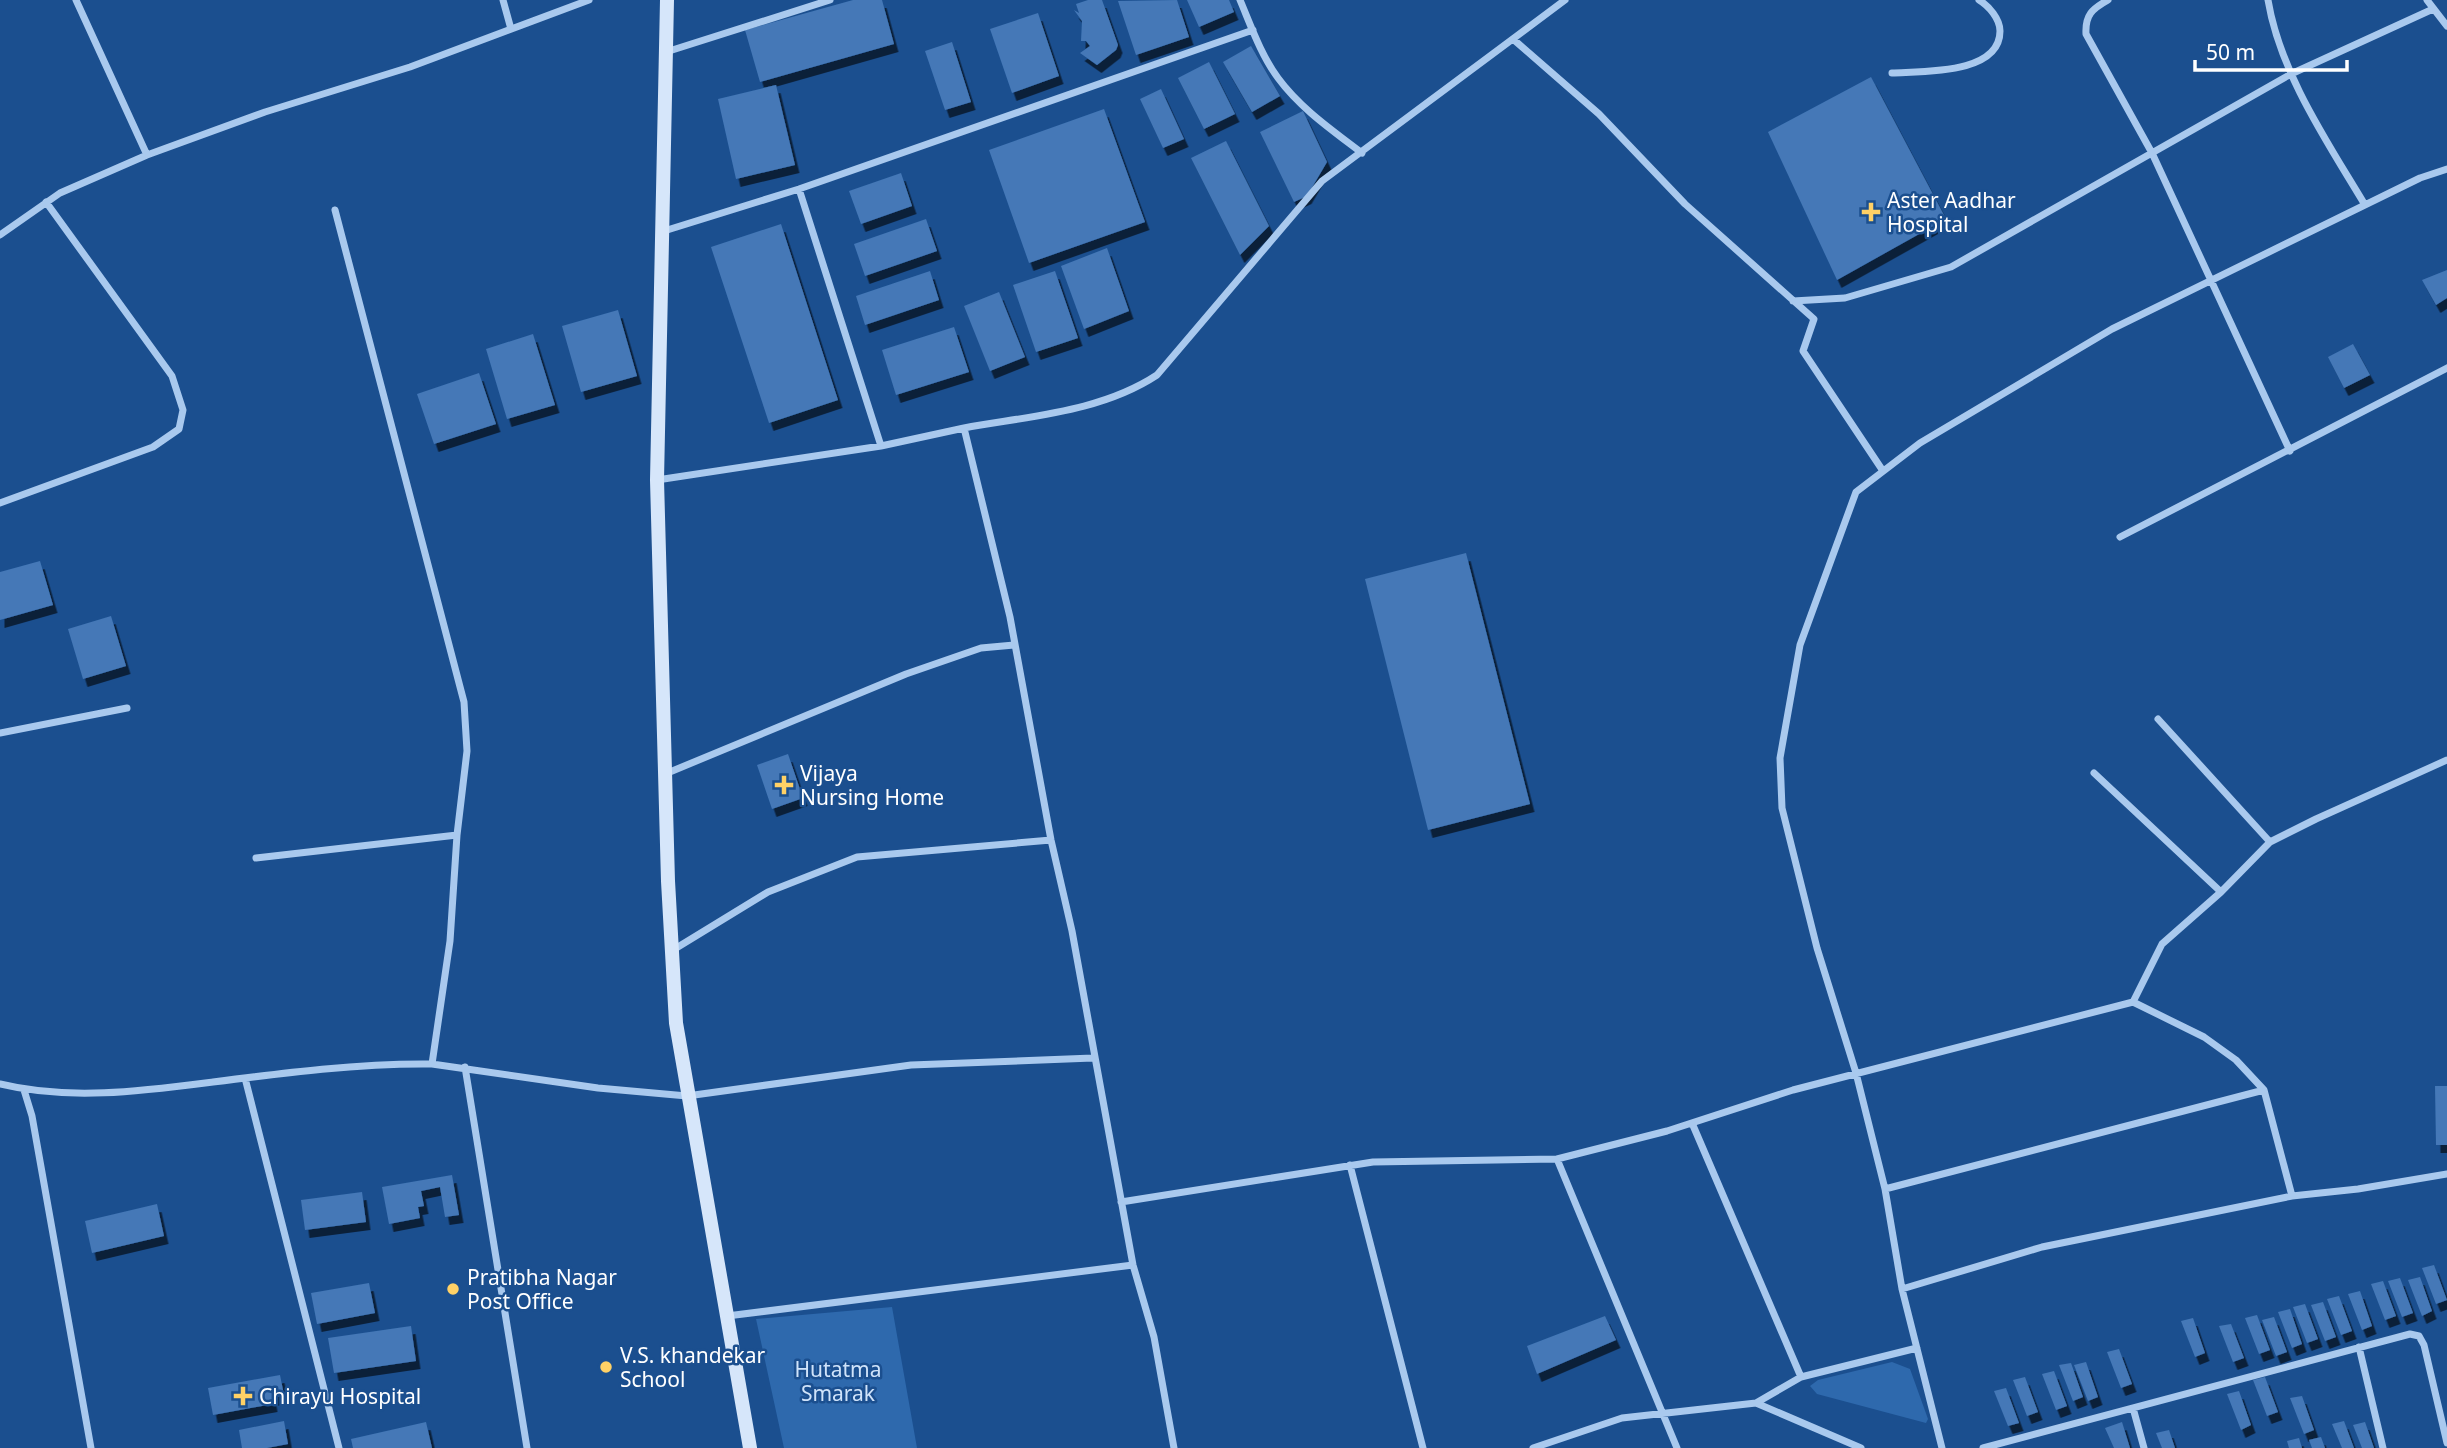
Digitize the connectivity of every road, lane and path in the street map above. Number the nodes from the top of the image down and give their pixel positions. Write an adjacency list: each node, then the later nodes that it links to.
1 (76, 0): 22 (street)
2 (503, 0): 14 (street)
3 (589, 0): 14 (street)
4 (667, 0): 17 (street)
5 (830, 0): 17 (street)
6 (1240, 0): 15 (street)
7 (1565, 0): 16 (street)
8 (1979, 0): 18 (street)
9 (2108, 0): 21 (street)
10 (2268, 0): 19 (street)
11 (2427, 0): 12 (street)
12 (2433, 9): 13 (street); 19 (street)
13 (2447, 26)
14 (511, 29): 22 (street)
15 (1253, 30): 20 (street); 24 (street)
16 (1513, 39): 20 (street); 31 (street)
17 (665, 52): 28 (street)
18 (1892, 73)
19 (2291, 74): 21 (street); 26 (street)
20 (1362, 153): 33 (street)
21 (2152, 153): 30 (street); 31 (street)
22 (147, 155): 25 (street)
23 (2447, 169): 26 (street)
24 (799, 189): 28 (street); 34 (street)
25 (46, 202): 29 (street); 38 (street)
26 (2365, 205): 30 (street)
27 (335, 210): 47 (street)
28 (664, 231): 37 (street)
29 (0, 235)
30 (2210, 281): 35 (street); 36 (street)
31 (1793, 301): 36 (street)
32 (2447, 368): 35 (street)
33 (964, 429): 34 (street); 40 (street)
34 (881, 446): 37 (street)
35 (2290, 451): 39 (street)
36 (1883, 471): 57 (street)
37 (657, 480): 46 (street)
38 (0, 503)
39 (2120, 537)
40 (1014, 645): 46 (street); 48 (street)
41 (128, 708): 43 (street)
42 (2158, 719): 49 (street)
43 (0, 733)
44 (2447, 760): 49 (street)
45 (2094, 773): 51 (street)
46 (665, 774): 52 (street)
47 (457, 835): 50 (street); 55 (street)
48 (1051, 840): 52 (street); 54 (street)
49 (2270, 842): 51 (street)
50 (257, 858)
51 (2221, 892): 53 (street)
52 (672, 950): 62 (street)
53 (2133, 1002): 57 (street); 61 (street)
54 (1093, 1058): 62 (street); 69 (street)
55 (432, 1064): 56 (street); 58 (street)
56 (465, 1067): 62 (street); 82 (street)
57 (1856, 1073): 63 (street); 67 (street)
58 (246, 1078): 60 (street); 81 (street)
59 (0, 1084): 60 (street)
60 (24, 1090): 80 (street)
61 (2264, 1090): 67 (street); 68 (street)
62 (687, 1096): 72 (street)
63 (1692, 1123): 64 (street); 75 (street)
64 (1557, 1158): 65 (street); 78 (street)
65 (1350, 1165): 69 (street); 85 (street)
66 (2447, 1174): 68 (street)
67 (1885, 1189): 71 (street)
68 (2291, 1196): 71 (street)
69 (1121, 1202): 70 (street)
70 (1133, 1265): 72 (street); 84 (street)
71 (1902, 1289): 74 (street)
72 (727, 1316): 83 (street)
73 (2360, 1347): 77 (street); 79 (street); 92 (street)
74 (1917, 1348): 75 (street); 89 (street)
75 (1801, 1377): 76 (street)
76 (1756, 1404): 78 (street); 88 (street)
77 (2133, 1408): 90 (street); 91 (street)
78 (1662, 1413): 86 (street); 87 (street)
79 (2447, 1443)
80 (91, 1448)
81 (339, 1448)
82 (527, 1448)
83 (750, 1448)
84 (1174, 1448)
85 (1423, 1448)
86 (1533, 1448)
87 (1676, 1448)
88 (1861, 1448)
89 (1942, 1448)
90 (1983, 1448)
91 (2144, 1448)
92 (2383, 1448)

